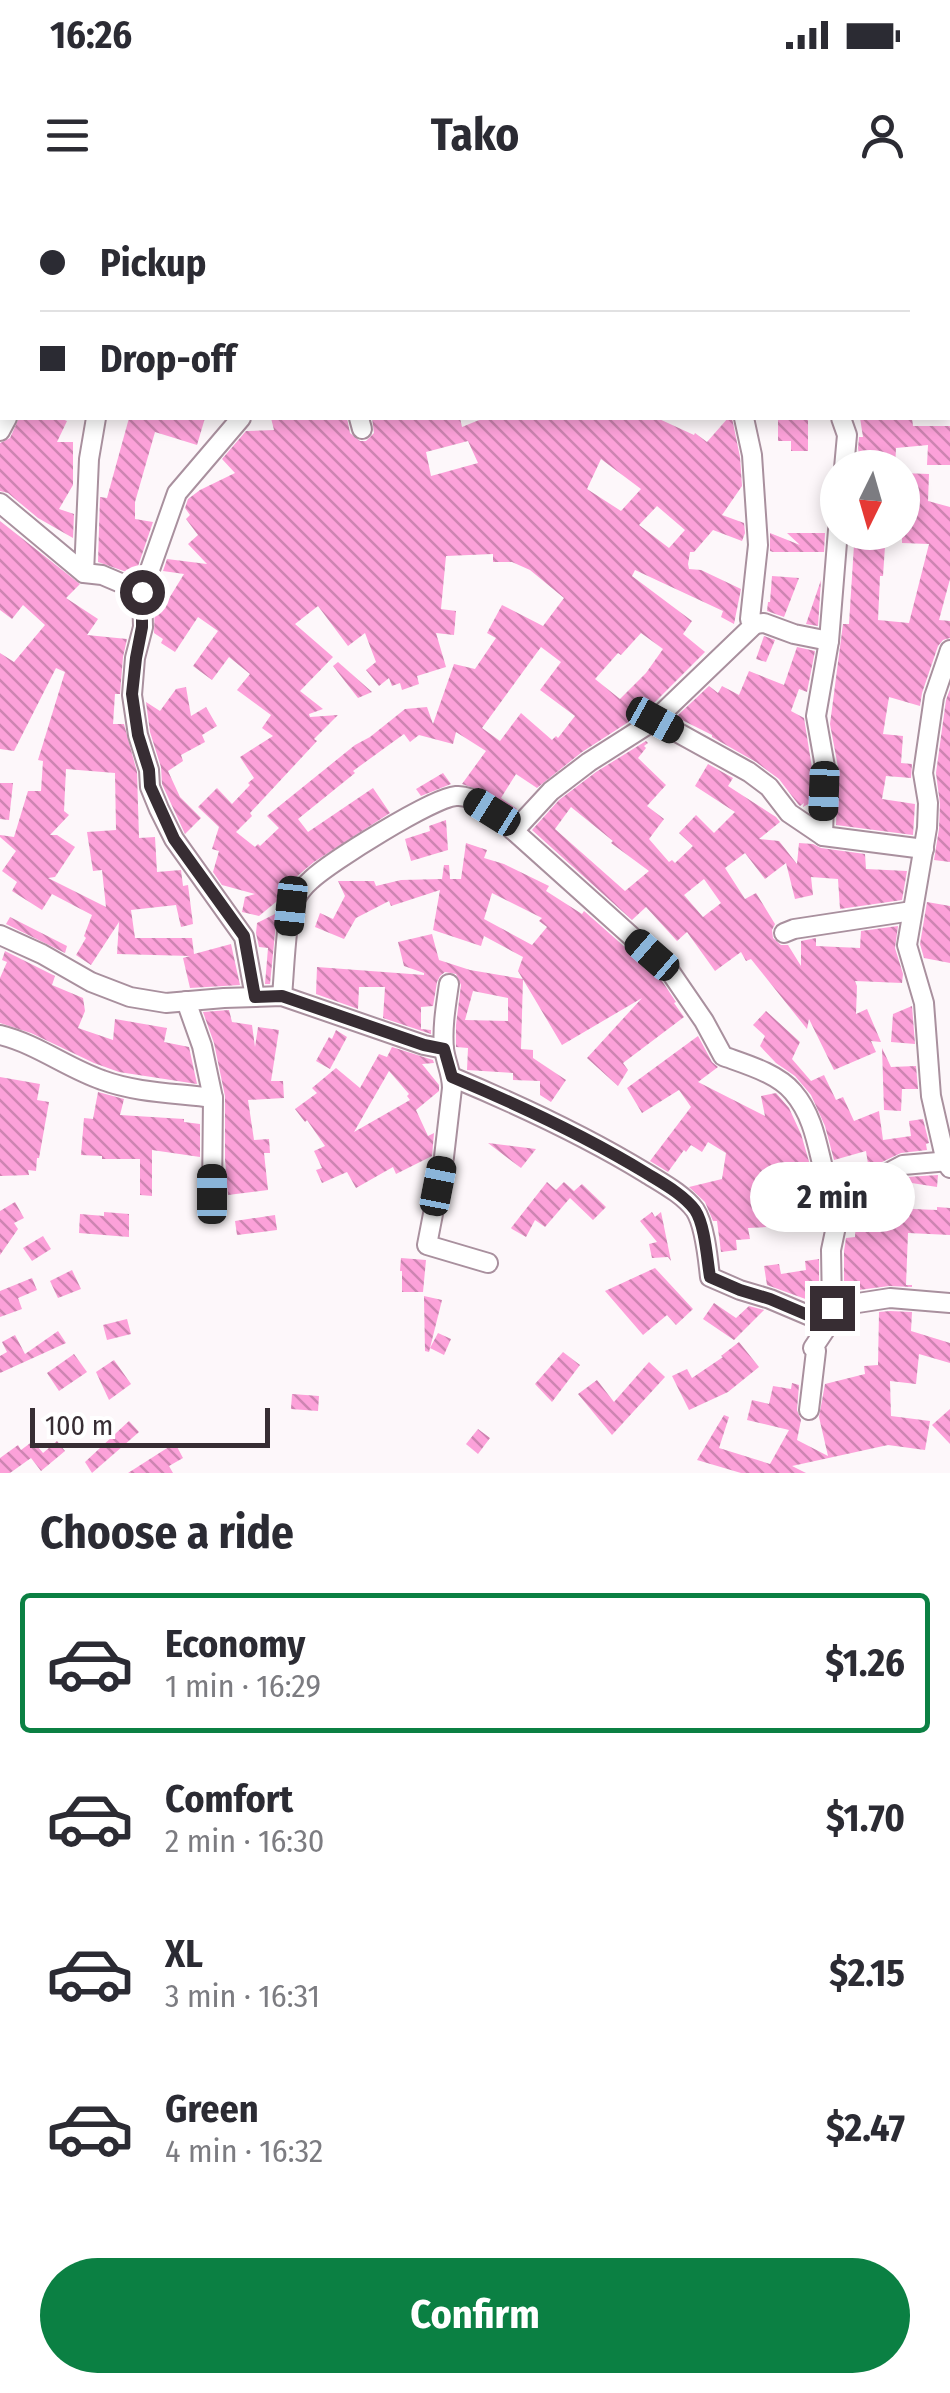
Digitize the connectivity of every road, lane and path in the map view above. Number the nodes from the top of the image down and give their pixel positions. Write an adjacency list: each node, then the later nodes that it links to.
1 (96, 420): 8 (street)
2 (239, 420): 9 (street)
3 (744, 420): 10 (street)
4 (842, 420): 5 (street)
5 (846, 450)
6 (0, 502): 8 (street)
7 (836, 550): 11 (street)
8 (96, 580): 9 (street)
9 (142, 592): 22 (street)
10 (755, 624): 11 (street); 13 (street)
11 (829, 641): 15 (street)
12 (950, 650): 16 (street)
13 (655, 720): 14 (street); 15 (street)
14 (514, 830): 21 (street); 30 (street)
15 (823, 836): 16 (street)
16 (924, 849): 17 (street)
17 (912, 911): 18 (street); 28 (street)
18 (784, 933)
19 (0, 935): 23 (street)
20 (448, 984): 25 (street)
21 (282, 996): 22 (street); 25 (street)
22 (255, 997): 23 (street)
23 (186, 1001): 27 (street)
24 (0, 1036): 27 (street)
25 (444, 1049): 26 (street)
26 (452, 1077): 31 (street); 33 (street)
27 (213, 1098): 29 (street)
28 (949, 1164): 30 (street)
29 (212, 1194)
30 (838, 1217): 33 (street)
31 (488, 1263)
32 (950, 1304): 33 (street)
33 (831, 1316): 34 (street)
34 (809, 1410)

